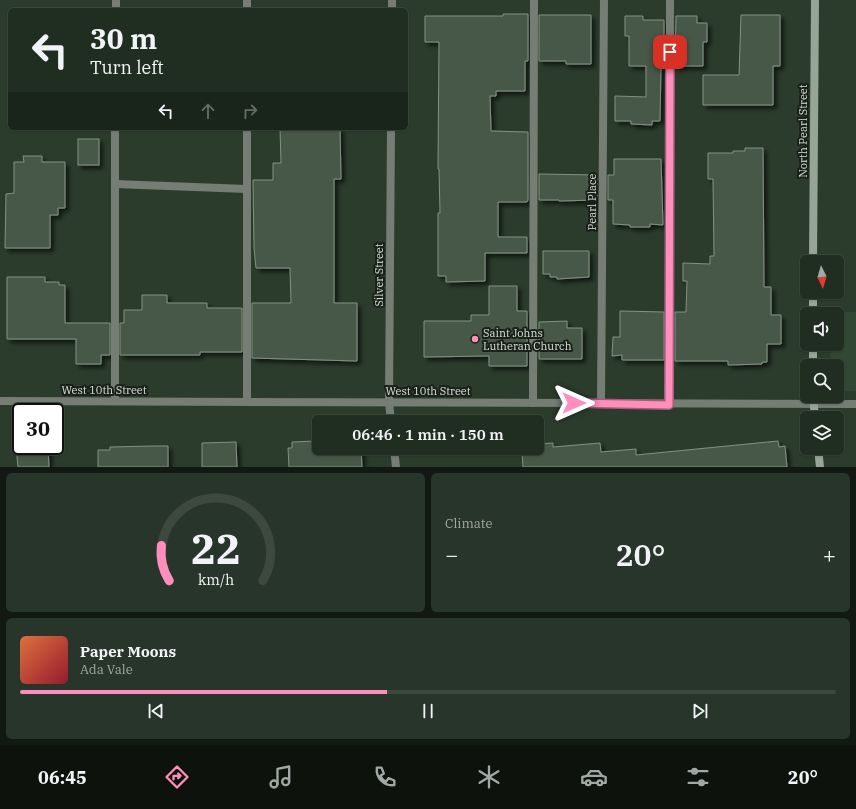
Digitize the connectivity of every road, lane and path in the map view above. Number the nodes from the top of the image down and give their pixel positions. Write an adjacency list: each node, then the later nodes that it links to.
1 (534, 0): 16 (street)
2 (604, 0): 18 (street, Pearl Place)
3 (670, 0): 20 (street)
4 (815, 0): 10 (street, North Pearl Street)
5 (115, 130): 8 (street)
6 (247, 130): 9 (street)
7 (391, 130): 15 (street, Silver Street)
8 (115, 184): 9 (street); 13 (street)
9 (247, 189): 14 (street)
10 (814, 255)
11 (800, 400): 20 (street, West 10th Street)
12 (0, 401): 13 (street, West 10th Street)
13 (115, 401): 14 (street, West 10th Street)
14 (247, 402): 15 (street, West 10th Street)
15 (389, 402): 16 (street, West 10th Street); 21 (street, Silver Street)
16 (533, 403): 18 (street, West 10th Street)
17 (844, 403): 19 (street, West 10th Street)
18 (601, 404): 20 (street, West 10th Street)
19 (856, 404)
20 (669, 405)
21 (390, 415)
22 (395, 455): 24 (street)
23 (819, 455): 25 (street)
24 (396, 467)
25 (820, 467)

